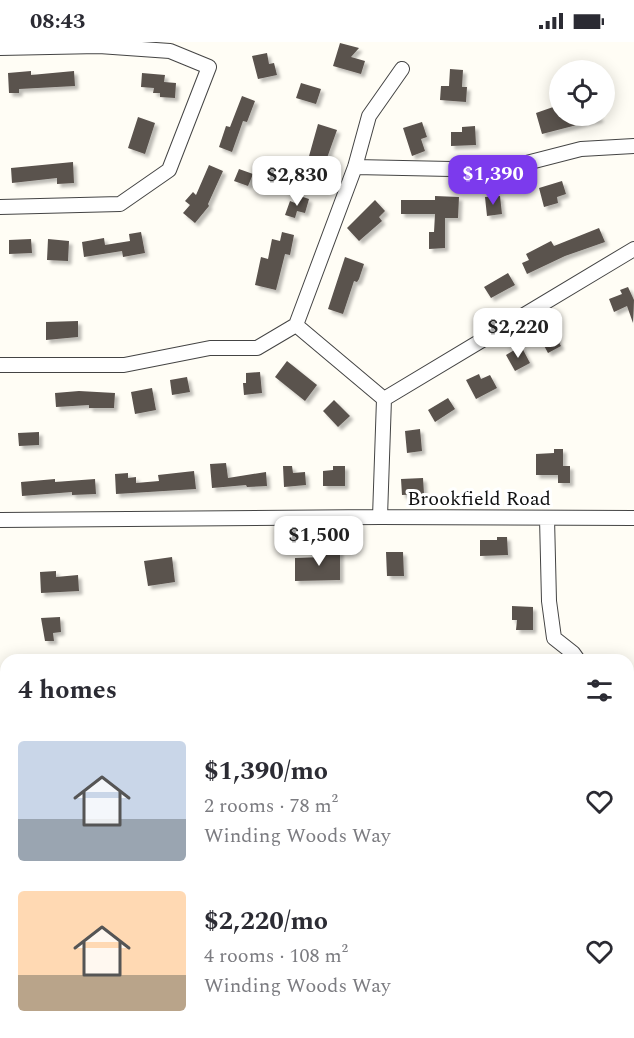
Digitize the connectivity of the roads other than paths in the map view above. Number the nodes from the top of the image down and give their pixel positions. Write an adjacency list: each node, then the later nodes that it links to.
1 (99, 44): 2 (street); 6 (street)
2 (0, 48)
3 (402, 69): 5 (street)
4 (634, 146): 5 (street)
5 (355, 167): 8 (street)
6 (0, 207)
7 (634, 249): 10 (street)
8 (296, 325): 9 (street); 10 (street)
9 (0, 365)
10 (384, 399): 11 (street)
11 (380, 517): 12 (street, Brookfield Road); 14 (street, Brookfield Road)
12 (547, 518): 13 (street, Brookfield Road); 15 (street)
13 (634, 518)
14 (0, 520)
15 (574, 654)

